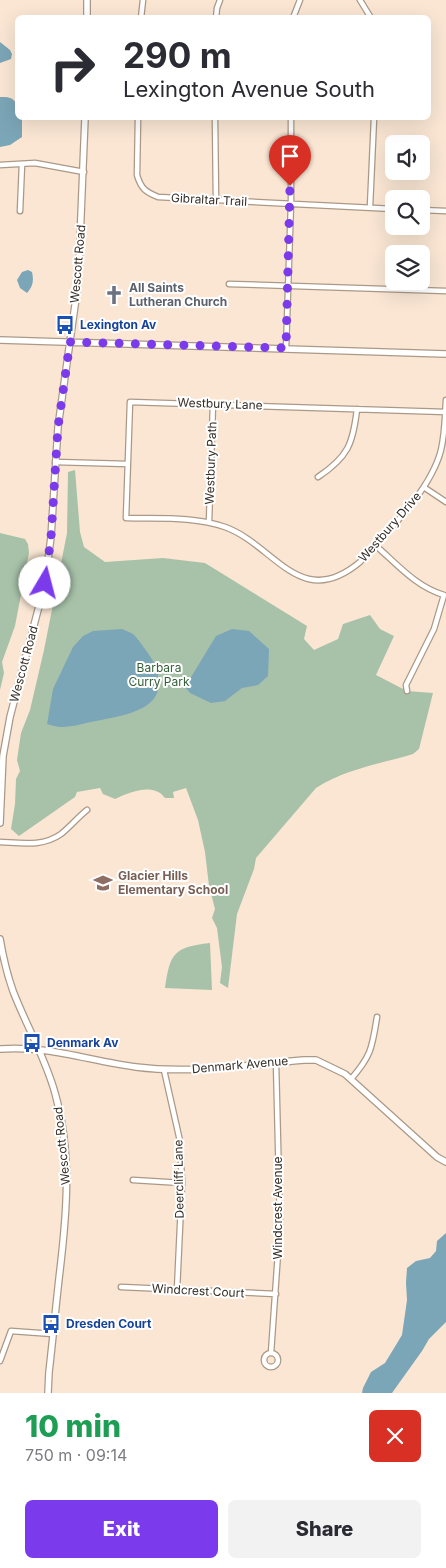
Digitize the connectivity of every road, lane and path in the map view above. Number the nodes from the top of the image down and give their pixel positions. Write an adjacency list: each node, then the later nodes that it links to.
1 (87, 0): 6 (street)
2 (143, 0): 7 (street)
3 (220, 0): 8 (street)
4 (300, 0): 9 (street)
5 (360, 0): 10 (street)
6 (87, 15)
7 (141, 15)
8 (217, 15)
9 (295, 15)
10 (369, 15)
11 (85, 120): 18 (street, Wescott Road)
12 (138, 120): 19 (street, Gibraltar Trail)
13 (215, 120): 19 (street)
14 (291, 120): 20 (street)
15 (374, 120): 21 (street)
16 (22, 164): 17 (street); 18 (street); 24 (street)
17 (0, 165)
18 (84, 172): 30 (street, Wescott Road)
19 (216, 200): 20 (street, Gibraltar Trail)
20 (290, 204): 21 (street, Gibraltar Trail); 27 (street)
21 (370, 207): 22 (street, Gibraltar Trail)
22 (385, 208)
23 (430, 210): 25 (street)
24 (20, 211)
25 (446, 211)
26 (229, 284): 27 (street)
27 (288, 286): 28 (street); 31 (street)
28 (446, 291)
29 (0, 340): 30 (street)
30 (70, 342): 31 (street); 37 (street, Wescott Road)
31 (286, 348): 32 (street)
32 (446, 354)
33 (446, 400): 36 (street, Westbury Drive)
34 (214, 404): 35 (street, Westbury Lane); 38 (street, Westbury Lane); 42 (street, Westbury Path)
35 (357, 409): 36 (street, Westbury Lane); 39 (street)
36 (446, 412): 40 (street, Westbury Drive)
37 (54, 462): 38 (street); 47 (street, Wescott Road)
38 (128, 464): 42 (street, Westbury Drive)
39 (318, 477)
40 (425, 488): 41 (street); 43 (street, Westbury Drive)
41 (446, 502)
42 (209, 522): 43 (street, Westbury Drive)
43 (375, 545): 44 (street)
44 (445, 595): 45 (street)
45 (406, 692)
46 (87, 810): 48 (street)
47 (0, 823)
48 (0, 842)
49 (0, 939): 51 (street, Wescott Road)
50 (377, 1017): 55 (street)
51 (38, 1048): 52 (street, Denmark Avenue); 54 (street, Denmark Avenue); 62 (street, Wescott Road)
52 (0, 1049)
53 (276, 1063): 54 (street, Denmark Avenue); 55 (street, Denmark Avenue); 61 (street, Windcrest Avenue)
54 (164, 1070): 58 (street, Deercliff Lane)
55 (351, 1079): 56 (street, Denmark Avenue)
56 (446, 1162)
57 (133, 1180): 58 (street)
58 (182, 1182): 60 (street, Deercliff Lane)
59 (121, 1287): 60 (street, Windcrest Court)
60 (177, 1290): 61 (street, Windcrest Court)
61 (276, 1294): 63 (street, Windcrest Avenue)
62 (53, 1334): 64 (street); 65 (street, Wescott Road)
63 (271, 1353)
64 (0, 1361)
65 (48, 1393)

